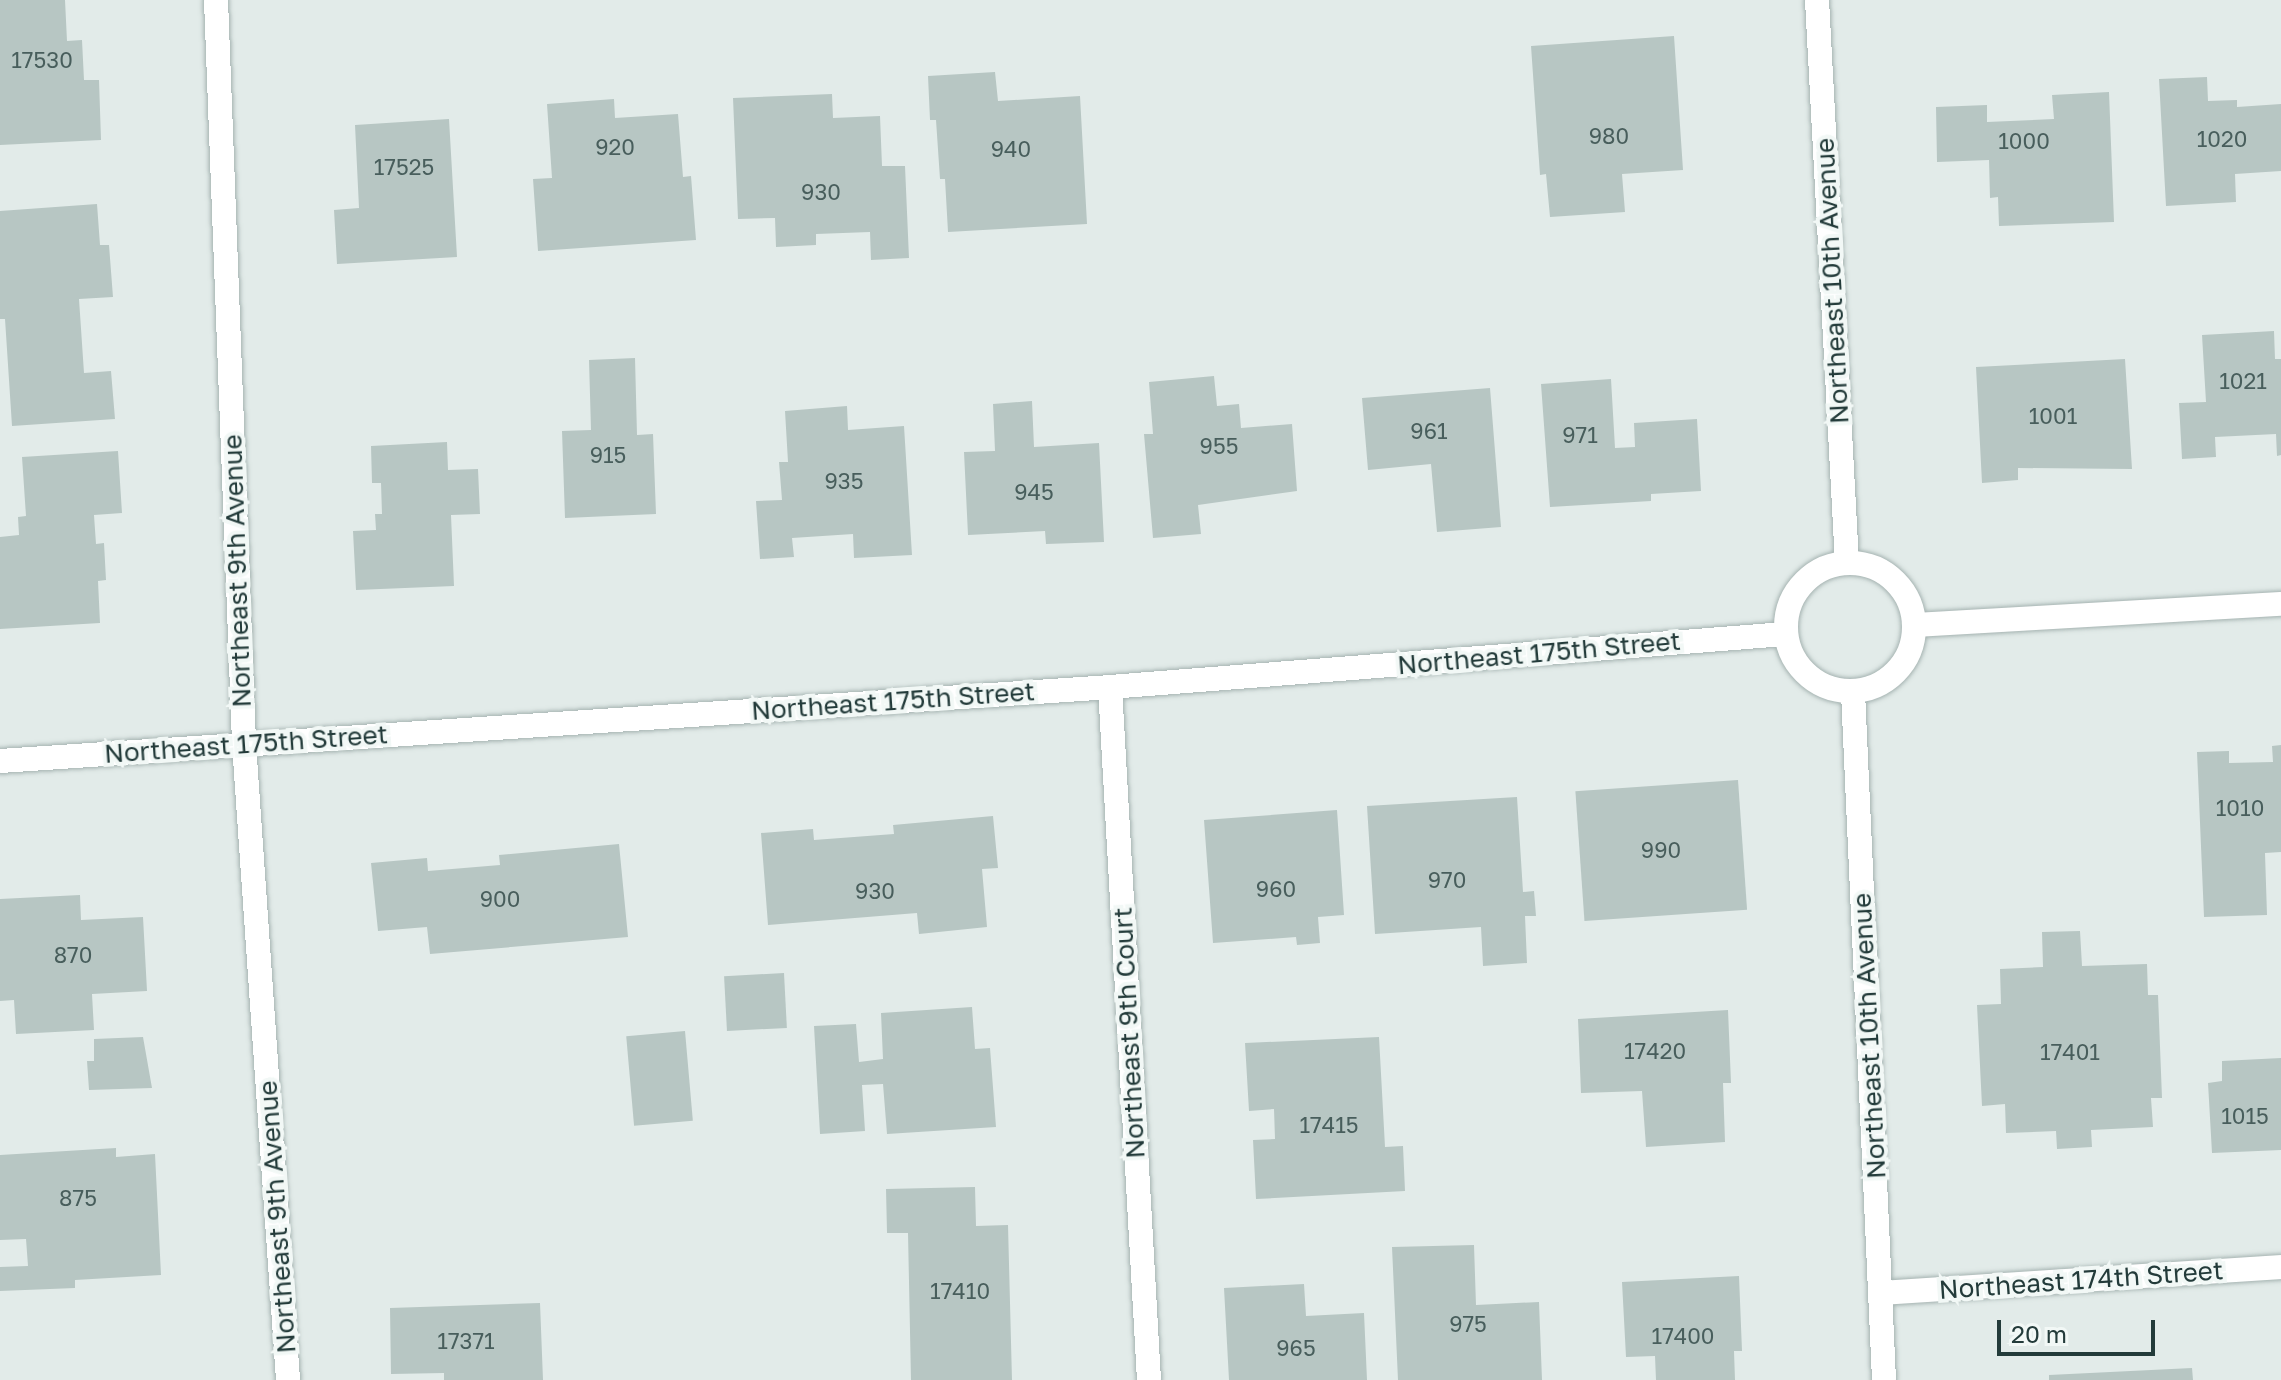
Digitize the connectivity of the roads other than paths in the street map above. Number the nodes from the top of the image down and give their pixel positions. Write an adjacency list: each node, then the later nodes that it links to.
1 (216, 0): 9 (street, Northeast 9th Avenue)
2 (1817, 0): 3 (street, Northeast 10th Avenue)
3 (1847, 563): 5 (street); 6 (street)
4 (2281, 604): 5 (street)
5 (1914, 625): 8 (street)
6 (1785, 634): 7 (street, Northeast 175th Street); 8 (street)
7 (1110, 687): 9 (street, Northeast 175th Street); 14 (street, Northeast 9th Court)
8 (1853, 692): 12 (street, Northeast 10th Avenue)
9 (244, 744): 10 (street, Northeast 175th Street); 13 (street, Northeast 9th Avenue)
10 (0, 761)
11 (2281, 1267): 12 (street, Northeast 174th Street)
12 (1881, 1293): 15 (street, Northeast 10th Avenue)
13 (288, 1380)
14 (1149, 1380)
15 (1884, 1380)

